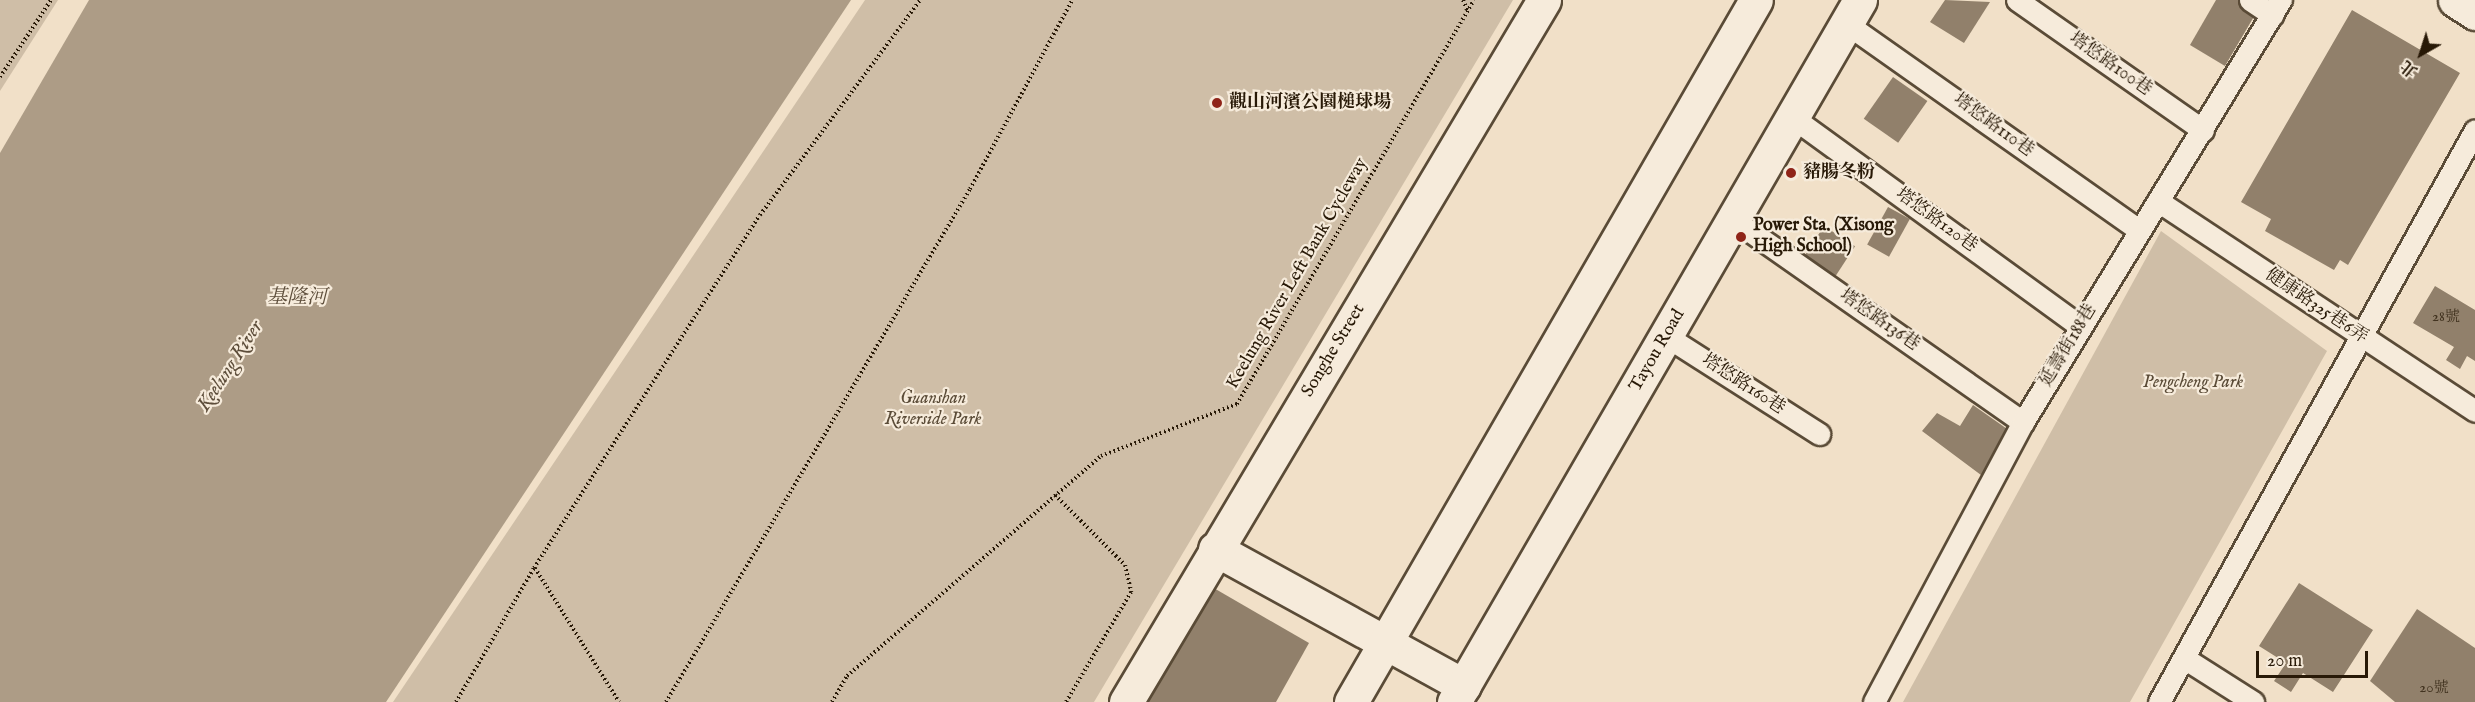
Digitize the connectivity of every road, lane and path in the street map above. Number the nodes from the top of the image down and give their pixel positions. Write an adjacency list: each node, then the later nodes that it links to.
1 (51, 0): 15 (path)
2 (920, 0): 30 (path)
3 (1072, 0): 36 (path)
4 (1463, 0): 12 (path)
5 (1474, 0): 12 (path, Keelung River Left Bank Cycleway)
6 (1544, 0): 29 (main road, Songhe Street)
7 (1756, 0): 31 (main road)
8 (2017, 0): 17 (lane, 塔悠路100巷)
9 (2250, 0): 11 (lane)
10 (2455, 0): 14 (main road)
11 (2277, 8): 17 (lane, 延壽街188巷)
12 (1467, 11): 28 (path, Keelung River Left Bank Cycleway)
13 (1854, 12): 16 (main road, Tayou Road); 21 (lane, 塔悠路110巷)
14 (2475, 13)
15 (0, 77)
16 (1792, 117): 20 (main road, Tayou Road); 22 (lane, 塔悠路120巷)
17 (2204, 130): 19 (lane, 延壽街188巷)
18 (2475, 130): 24 (lane)
19 (2158, 201): 21 (lane, 延壽街188巷); 24 (lane, 健康路325巷6弄)
20 (1734, 220): 23 (main road, Tayou Road); 26 (lane, 塔悠路136巷)
21 (2138, 229): 22 (lane, 延壽街188巷)
22 (2080, 327): 26 (lane, 延壽街188巷)
23 (1666, 336): 27 (lane, 塔悠路160巷); 33 (main road, Tayou Road)
24 (2362, 338): 25 (lane, 健康路325巷6弄); 32 (lane)
25 (2475, 411)
26 (2023, 422): 41 (lane, 延壽街188巷)
27 (1819, 434)
28 (1055, 495): 37 (path, Keelung River Left Bank Cycleway); 38 (path)
29 (1215, 549): 31 (main road); 39 (main road, Songhe Street)
30 (534, 568): 34 (path); 35 (path)
31 (1385, 642): 33 (main road); 40 (main road)
32 (2184, 658): 42 (lane); 43 (lane)
33 (1459, 694)
34 (456, 702)
35 (619, 702)
36 (666, 702)
37 (832, 702)
38 (1066, 702)
39 (1126, 702)
40 (1351, 702)
41 (1874, 702)
42 (2158, 702)
43 (2253, 702)

